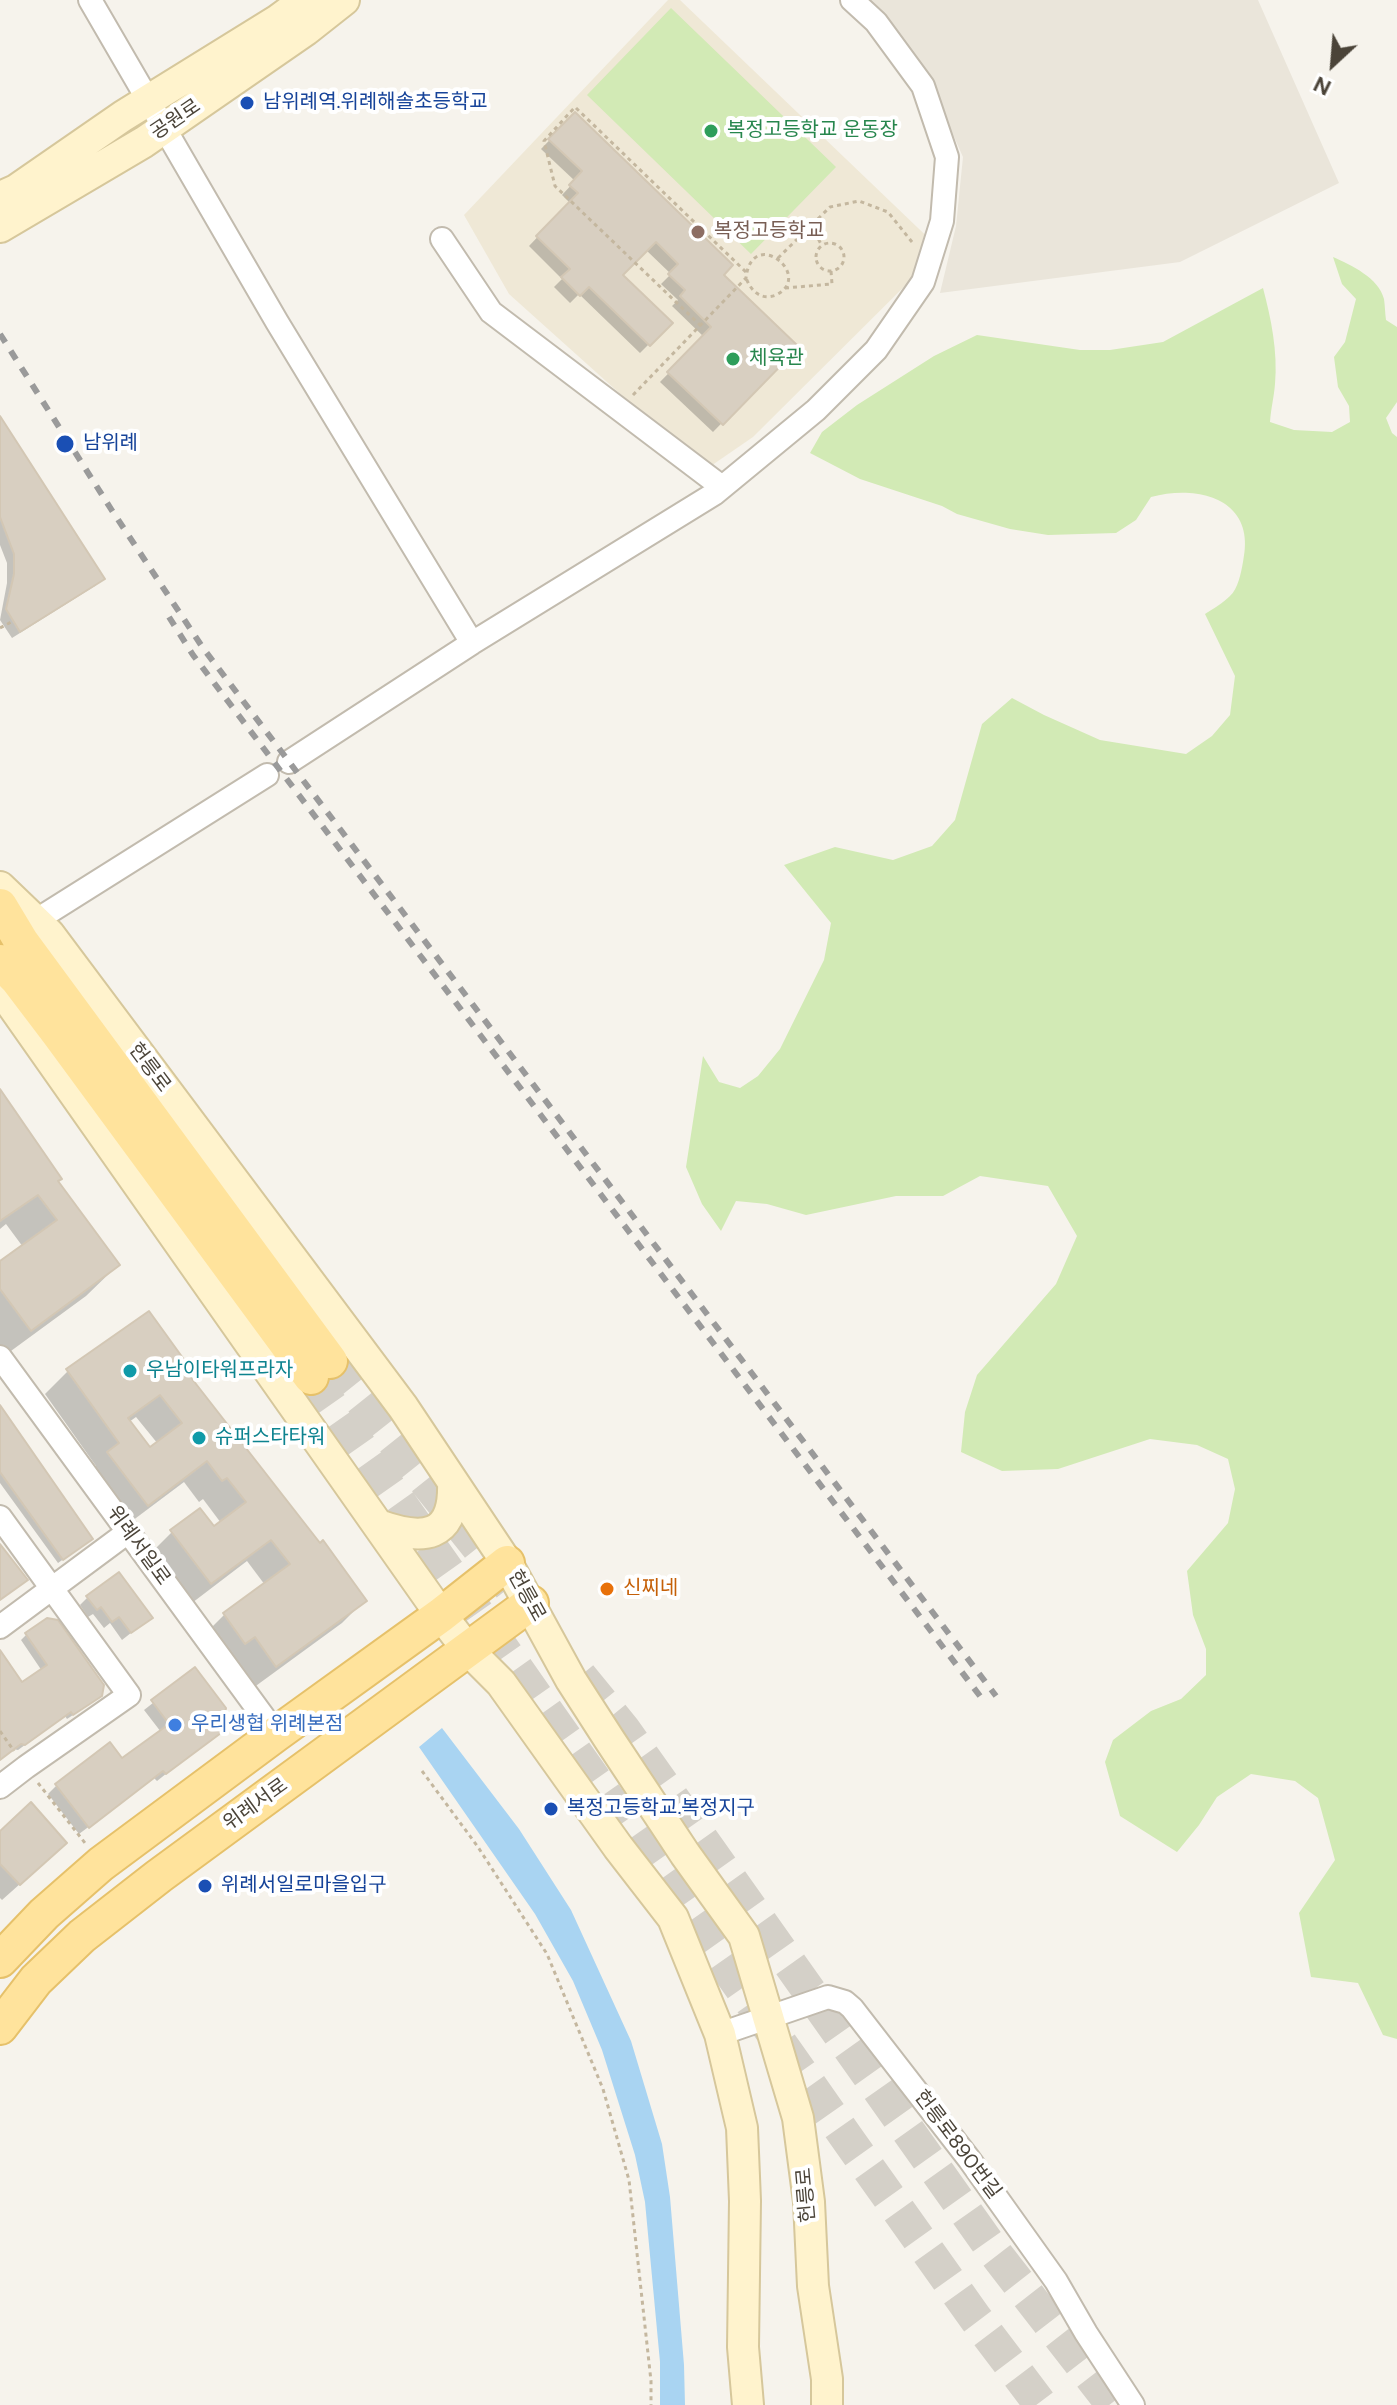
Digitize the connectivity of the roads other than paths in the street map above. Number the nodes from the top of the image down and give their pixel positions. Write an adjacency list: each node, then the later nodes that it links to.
1 (90, 0): 5 (street)
2 (305, 0): 5 (main road, 공원로)
3 (344, 0): 6 (main road, 공원로)
4 (852, 0): 10 (street)
5 (148, 100): 6 (street); 7 (main road, 공원로)
6 (165, 128): 8 (main road, 공원로); 11 (street)
7 (0, 197)
8 (0, 227)
9 (442, 239): 10 (street)
10 (722, 487): 11 (street)
11 (472, 643): 12 (street)
12 (289, 762)
13 (267, 775): 16 (street)
14 (0, 887): 16 (main road, 헌릉로)
15 (0, 906): 17 (main road)
16 (35, 921): 20 (main road, 헌릉로)
17 (0, 962)
18 (0, 988): 22 (main road)
19 (0, 1357): 23 (street, 위례서일로)
20 (453, 1482): 22 (main road); 24 (main road, 헌릉로)
21 (0, 1517): 25 (street)
22 (378, 1525): 27 (main road)
23 (128, 1532): 25 (street); 30 (street, 위례서일로)
24 (507, 1563): 26 (main road, 헌릉로); 27 (main road)
25 (52, 1588): 28 (street); 31 (street)
26 (531, 1603): 29 (main road, 위례서로); 33 (main road, 헌릉로)
27 (441, 1615): 29 (main road); 30 (main road)
28 (0, 1627)
29 (468, 1650): 34 (main road, 위례서로); 35 (main road)
30 (276, 1734): 32 (main road)
31 (0, 1787)
32 (0, 1960)
33 (769, 2018): 35 (street, 헌릉로890번길); 37 (main road, 헌릉로); 38 (street, 헌릉로890번길)
34 (0, 2027)
35 (720, 2034): 36 (main road)
36 (748, 2405)
37 (827, 2405)
38 (1133, 2405)

